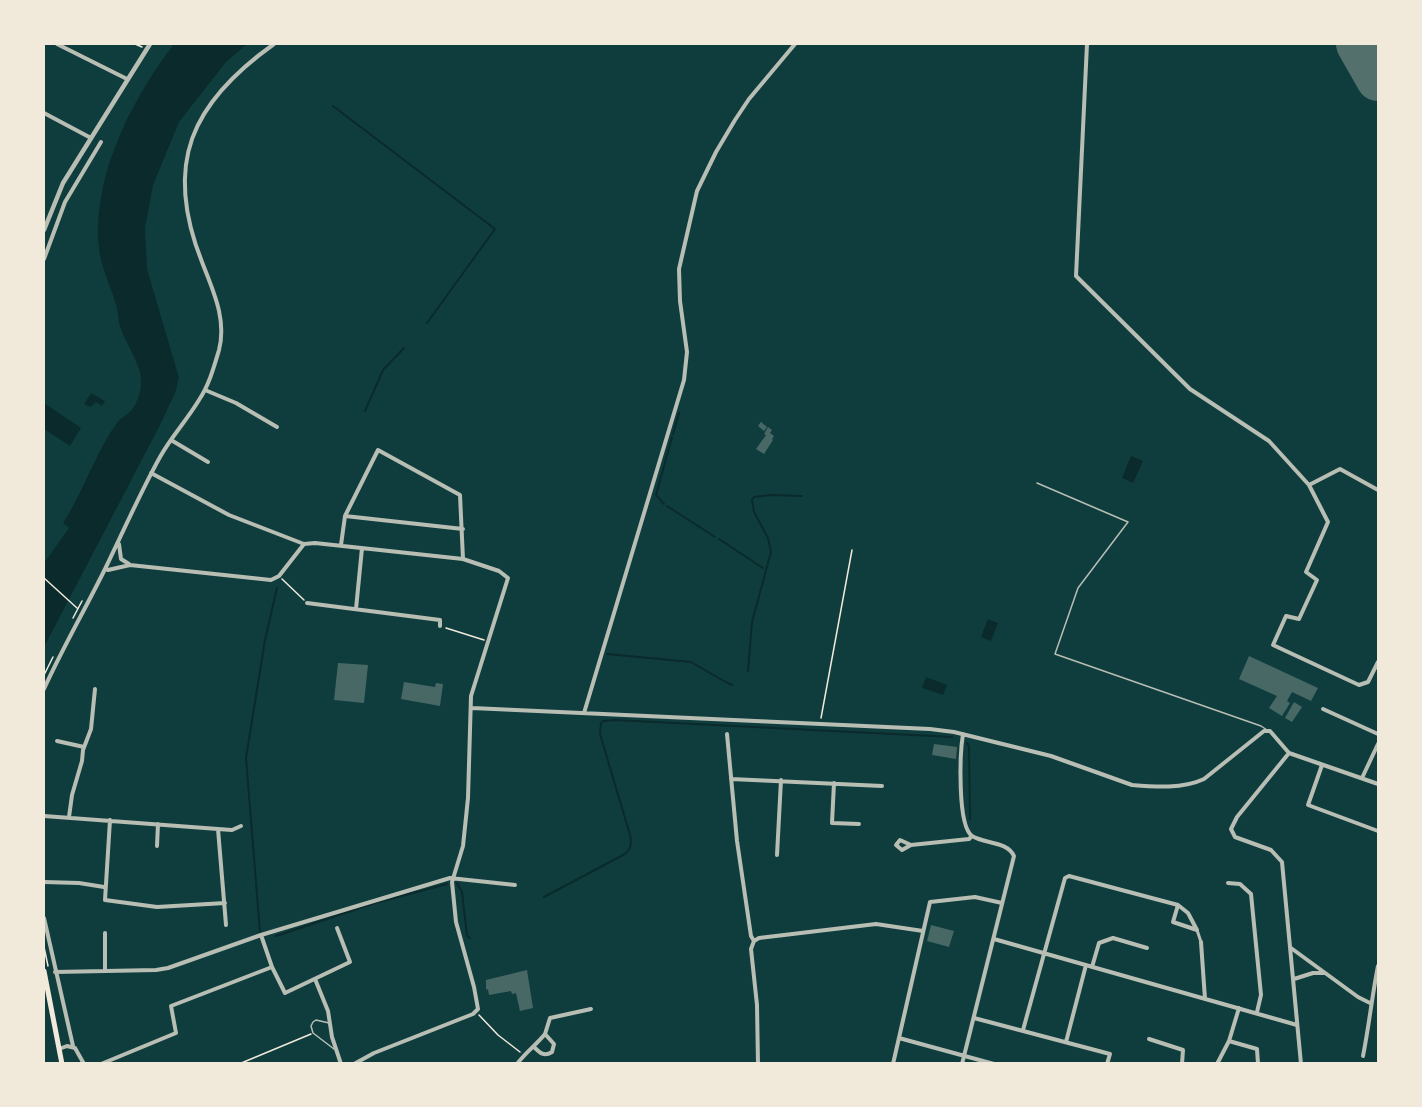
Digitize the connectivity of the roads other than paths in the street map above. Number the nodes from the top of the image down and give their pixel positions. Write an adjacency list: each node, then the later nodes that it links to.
1 (57, 44): 6 (street)
2 (150, 44): 6 (street)
3 (274, 44): 12 (street)
4 (795, 44): 37 (street)
5 (1087, 44): 18 (street)
6 (127, 79): 8 (street)
7 (44, 113): 8 (street)
8 (91, 138): 10 (street)
9 (101, 142): 11 (street)
10 (44, 230)
11 (44, 259)
12 (205, 390): 13 (street); 14 (street)
13 (277, 427)
14 (171, 440): 15 (street); 16 (street)
15 (208, 462)
16 (151, 473): 22 (street); 23 (street)
17 (1037, 483): 38 (lane)
18 (1309, 485): 19 (street); 32 (street)
19 (1378, 490)
20 (345, 516): 21 (street); 21 (street); 24 (street)
21 (463, 529): 26 (street)
22 (118, 540): 27 (street); 28 (street)
23 (304, 544): 24 (street); 27 (street)
24 (341, 545): 25 (street)
25 (362, 548): 26 (street); 30 (street)
26 (463, 559): 35 (street)
27 (130, 565): 28 (street)
28 (106, 568): 33 (street)
29 (307, 603): 30 (street)
30 (356, 609): 31 (street)
31 (440, 626)
32 (1378, 662)
33 (44, 688)
34 (95, 689): 44 (street)
35 (472, 708): 37 (street); 67 (street)
36 (1323, 709): 41 (street)
37 (584, 713): 40 (street)
38 (1268, 730): 40 (street); 45 (street)
39 (727, 734): 48 (street)
40 (963, 734): 63 (street)
41 (1378, 734)
42 (57, 741): 44 (street)
43 (1378, 744): 47 (street)
44 (84, 747): 54 (street)
45 (1289, 753): 46 (street); 86 (street)
46 (1322, 765): 47 (street); 62 (street)
47 (1362, 778): 51 (street)
48 (731, 779): 49 (street); 83 (street)
49 (781, 780): 50 (street); 66 (street)
50 (834, 783): 52 (street); 56 (street)
51 (1378, 784)
52 (882, 786)
53 (44, 816): 54 (street)
54 (69, 817): 55 (street)
55 (110, 820): 57 (street); 71 (street)
56 (832, 823): 58 (street); 61 (street)
57 (158, 824): 60 (street); 65 (street)
58 (859, 824)
59 (241, 826): 60 (street)
60 (218, 830): 72 (street)
61 (832, 831)
62 (1378, 831)
63 (972, 836): 64 (street); 73 (street)
64 (911, 845)
65 (157, 846)
66 (777, 855)
67 (453, 878): 70 (street); 81 (street); 123 (street)
68 (44, 882): 71 (street)
69 (1228, 884): 103 (street)
70 (514, 885)
71 (104, 887): 72 (street)
72 (225, 903): 76 (street)
73 (1002, 903): 79 (street); 82 (street)
74 (1178, 905): 78 (street); 78 (street); 87 (street)
75 (44, 918): 94 (street)
76 (226, 925)
77 (337, 928): 96 (street)
78 (1197, 930): 84 (street)
79 (923, 932): 83 (street); 109 (street)
80 (105, 933): 93 (street)
81 (261, 935): 90 (street); 93 (street)
82 (994, 939): 87 (street); 104 (street)
83 (754, 941): 125 (street)
84 (1201, 942): 99 (street)
85 (1147, 948): 91 (street)
86 (1291, 948): 95 (street); 97 (street)
87 (1043, 953): 88 (street); 107 (street)
88 (1086, 965): 91 (street); 112 (street)
89 (1378, 966): 98 (street)
90 (272, 967): 96 (street); 121 (street)
91 (1092, 967): 99 (street)
92 (44, 971): 115 (main road)
93 (105, 971): 94 (street)
94 (55, 972): 113 (street)
95 (1325, 973): 97 (street); 100 (street)
96 (315, 978): 105 (street)
97 (1294, 979): 106 (street)
98 (1376, 989): 100 (street)
99 (1205, 999): 101 (street)
100 (1370, 1003): 118 (street)
101 (1239, 1008): 103 (street); 111 (street)
102 (591, 1009): 108 (street)
103 (1257, 1012): 106 (street)
104 (974, 1018): 107 (street); 117 (street)
105 (330, 1023): 116 (street); 116 (lane)
106 (1297, 1025): 133 (street)
107 (1023, 1030): 112 (street)
108 (545, 1034): 114 (street); 114 (street)
109 (899, 1038): 117 (street); 126 (street)
110 (1149, 1039): 130 (street)
111 (1228, 1041): 131 (street); 132 (street)
112 (1066, 1042): 129 (street)
113 (72, 1046): 115 (street); 120 (street)
114 (534, 1047): 124 (street)
115 (59, 1048): 119 (main road)
116 (335, 1049): 122 (street)
117 (964, 1056): 127 (street); 128 (street)
118 (1363, 1056)
119 (62, 1064)
120 (84, 1064)
121 (101, 1064)
122 (341, 1064)
123 (354, 1064)
124 (517, 1064)
125 (758, 1064)
126 (893, 1064)
127 (962, 1064)
128 (994, 1064)
129 (1107, 1064)
130 (1182, 1064)
131 (1217, 1064)
132 (1258, 1064)
133 (1301, 1064)

